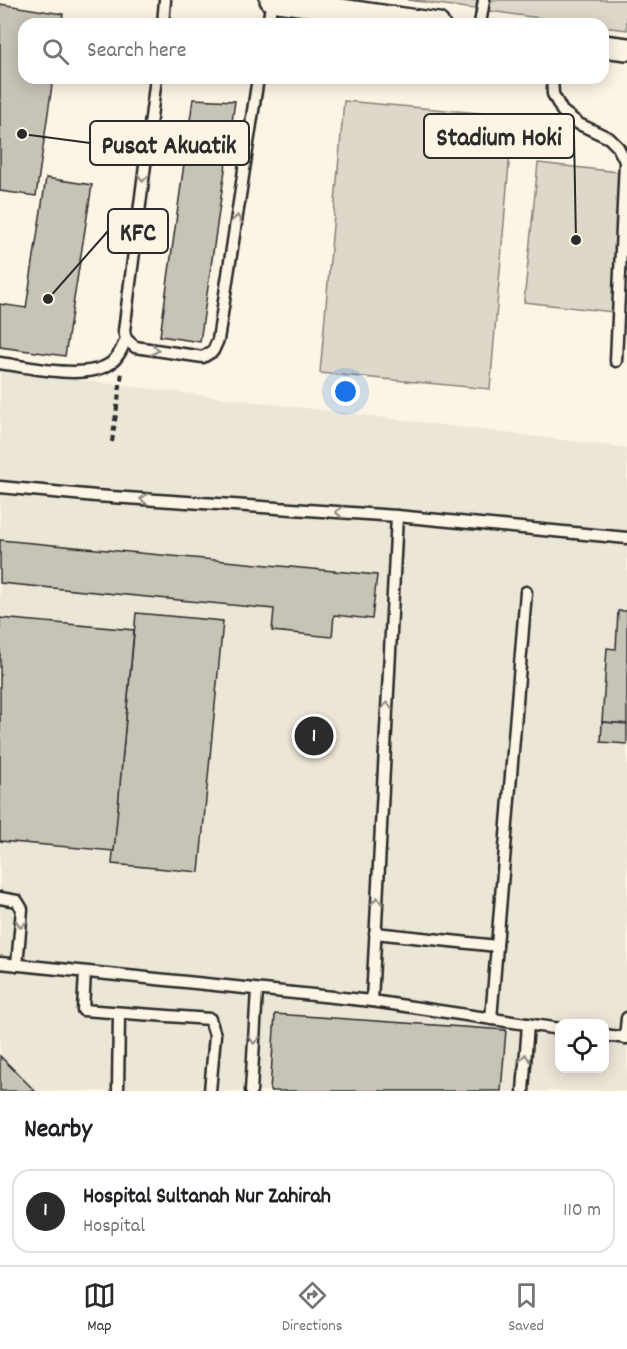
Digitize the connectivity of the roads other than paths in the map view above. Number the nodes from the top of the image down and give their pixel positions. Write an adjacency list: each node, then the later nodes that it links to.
1 (165, 0): 4 (lane)
2 (272, 0): 5 (lane); 6 (street)
3 (484, 0): 7 (lane)
4 (164, 18)
5 (269, 18)
6 (396, 18)
7 (481, 18)
8 (609, 47): 9 (street)
9 (627, 49)
10 (155, 84): 13 (lane, one-way to 13)
11 (257, 84): 13 (lane, one-way to 11)
12 (552, 84): 14 (lane)
13 (126, 339): 15 (lane)
14 (616, 361)
15 (0, 363)
16 (0, 487): 17 (lane, one-way to 16)
17 (397, 516): 18 (lane); 21 (lane, one-way to 17)
18 (627, 538)
19 (526, 592): 22 (lane)
20 (0, 898): 24 (lane, one-way to 24)
21 (375, 933): 22 (lane); 27 (lane)
22 (497, 946): 30 (lane)
23 (0, 963): 24 (lane)
24 (17, 965): 25 (lane)
25 (85, 972): 26 (lane); 28 (lane)
26 (257, 990): 27 (lane); 37 (lane, one-way to 37)
27 (372, 1001): 30 (lane)
28 (120, 1013): 35 (lane); 36 (lane)
29 (627, 1018): 34 (lane)
30 (491, 1019): 31 (lane)
31 (528, 1024): 32 (lane); 38 (lane, one-way to 31)
32 (555, 1028)
33 (609, 1036): 34 (lane)
34 (626, 1038)
35 (118, 1091)
36 (210, 1091)
37 (251, 1091)
38 (523, 1091)

